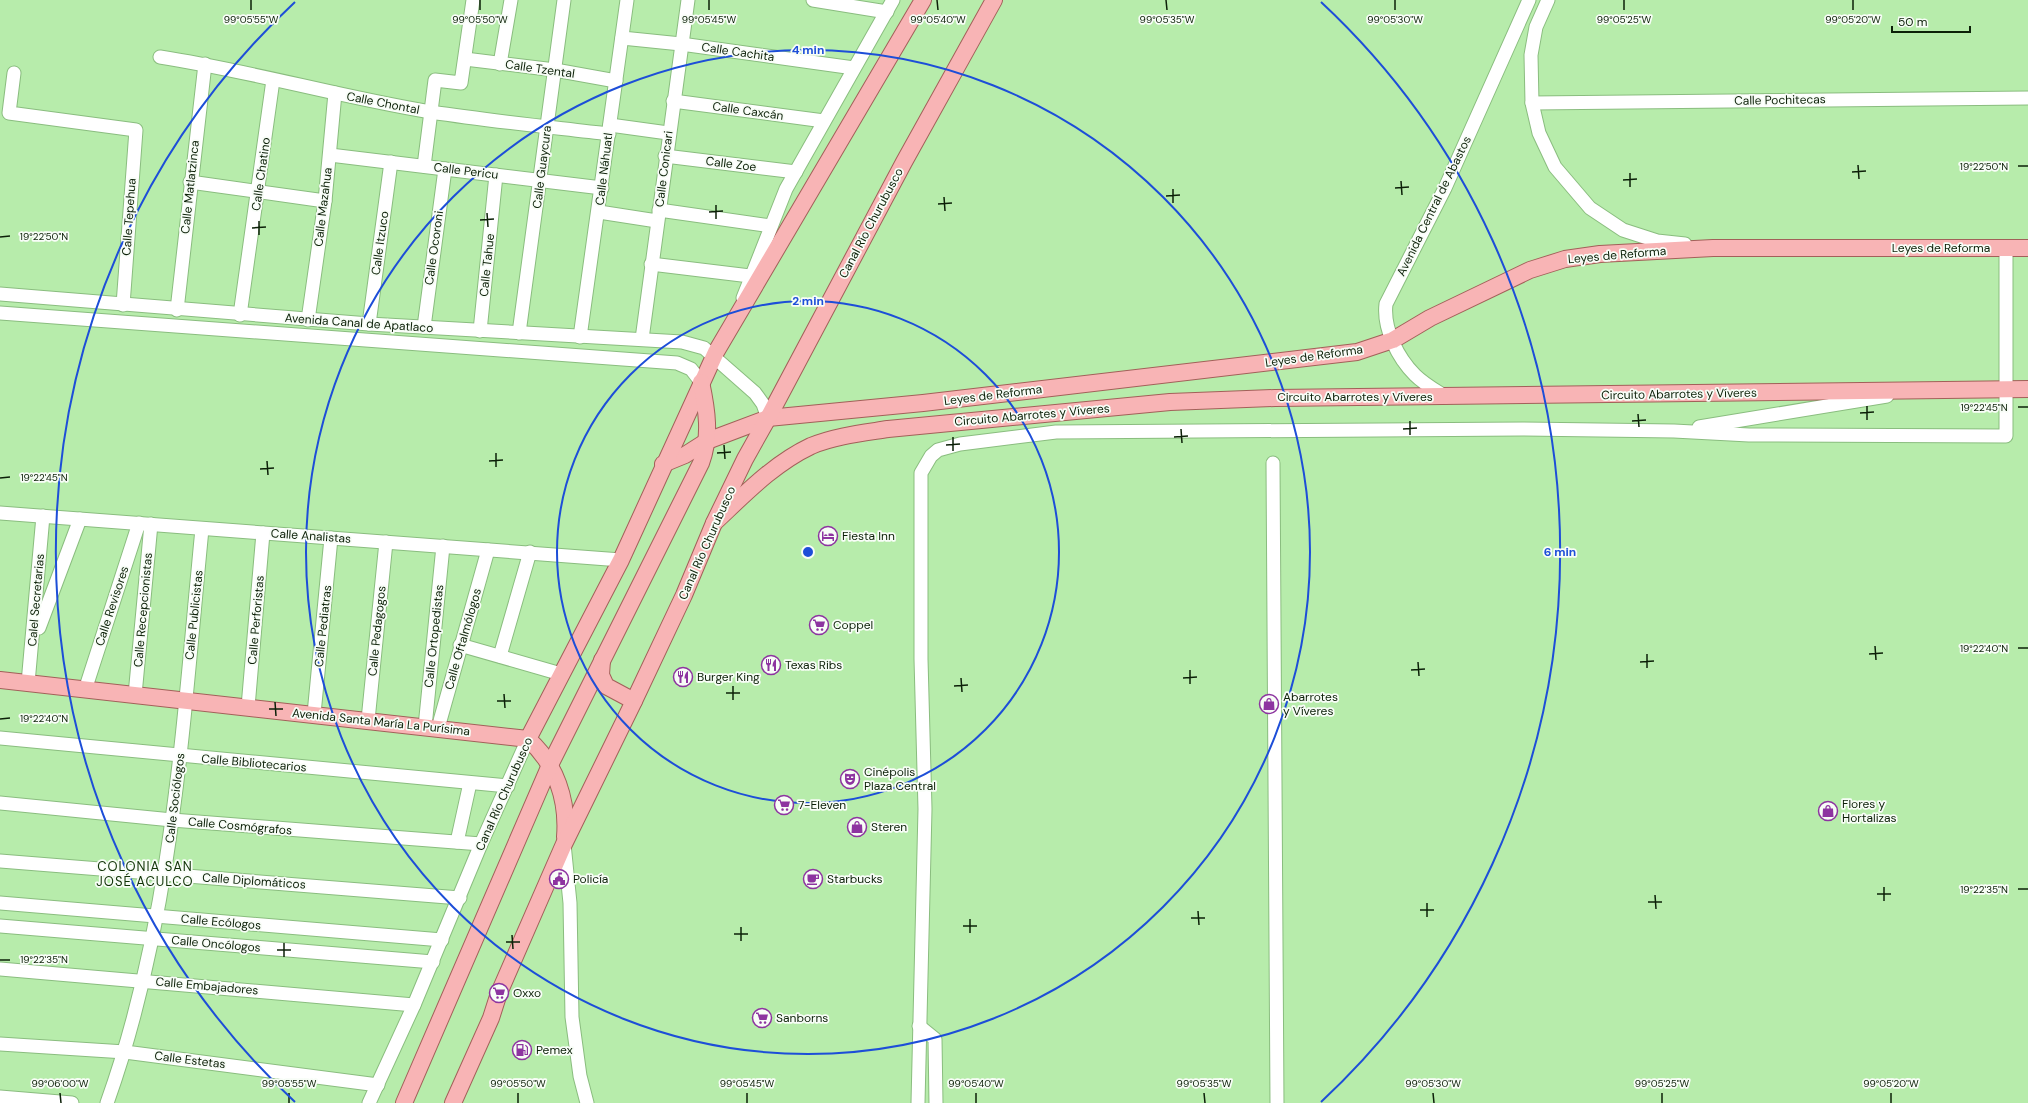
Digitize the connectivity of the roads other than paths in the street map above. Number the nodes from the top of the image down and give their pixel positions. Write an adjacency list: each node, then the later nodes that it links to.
1 (473, 0): 16 (street)
2 (511, 0): 18 (street)
3 (564, 0): 20 (street, Calle Guaycura)
4 (627, 0): 13 (street, Calle Náhuatl)
5 (688, 0): 14 (street, Calle Conicari)
6 (813, 0): 12 (street)
7 (893, 0): 12 (street, Canal Río Churubusco)
8 (922, 0): 59 (main road, Canal Río Churubusco)
9 (994, 0): 75 (main road, Canal Río Churubusco)
10 (1529, 0): 67 (street, Avenida Central de Abastos)
11 (1548, 0): 27 (street)
12 (887, 12): 19 (street, Canal Río Churubusco)
13 (622, 38): 14 (street, Calle Cachita); 23 (street, Calle Náhuatl)
14 (681, 44): 19 (street, Calle Cachita); 26 (street, Calle Conicari)
15 (160, 57): 17 (street, Calle Chontal)
16 (465, 59): 18 (street, Calle Tzental); 28 (street)
17 (205, 64): 22 (street, Calle Chontal); 41 (street, Calle Matlatzinca)
18 (500, 64): 20 (street, Calle Tzental)
19 (854, 68): 29 (street, Canal Río Churubusco)
20 (555, 70): 23 (street, Calle Tzental); 30 (street, Calle Guaycura)
21 (14, 72): 54 (street, Calle Tepehua)
22 (273, 80): 24 (street, Calle Chontal); 43 (street, Calle Chatino)
23 (616, 81): 31 (street, Calle Náhuatl)
24 (335, 93): 28 (street, Calle Chontal); 33 (street, Calle Mazahua)
25 (2028, 98): 27 (street, Calle Pochitecas)
26 (673, 101): 29 (street, Calle Caxcán); 32 (street, Calle Conicari)
27 (1532, 103): 48 (street)
28 (431, 112): 30 (street, Calle Chontal); 36 (street)
29 (824, 121): 38 (street, Canal Río Churubusco)
30 (548, 127): 31 (street, Calle Chontal); 40 (street, Calle Guaycura)
31 (609, 130): 32 (street); 42 (street, Calle Náhuatl)
32 (668, 133): 34 (street, Calle Conicari)
33 (330, 155): 35 (street, Calle Pericu); 44 (street, Calle Mazahua)
34 (666, 156): 38 (street, Calle Zoe); 46 (street, Calle Conicari)
35 (391, 162): 36 (street, Calle Pericu); 60 (street, Calle Itzuco)
36 (424, 166): 37 (street, Calle Pericu)
37 (445, 169): 39 (street, Calle Pericu); 61 (street, Calle Ocoroni)
38 (796, 172): 47 (street, Canal Río Churubusco)
39 (496, 175): 40 (street, Calle Pericu); 62 (street, Calle Tahue)
40 (541, 181): 42 (street, Calle Pericu); 63 (street, Calle Guaycura)
41 (190, 182): 43 (street); 55 (street, Calle Matlatzinca)
42 (602, 188): 45 (street, Calle Náhuatl)
43 (258, 193): 44 (street); 57 (street, Calle Chatino)
44 (325, 201): 58 (street, Calle Mazahua)
45 (599, 212): 46 (street); 65 (street, Calle Náhuatl)
46 (658, 215): 47 (street); 51 (street, Calle Conicari)
47 (771, 226): 52 (street, Canal Río Churubusco)
48 (1713, 248): 49 (main road, Leyes de Reforma); 67 (main road, Leyes de Reforma)
49 (2006, 248): 50 (main road, Leyes de Reforma); 71 (street)
50 (2028, 248)
51 (652, 264): 52 (street); 66 (street, Calle Conicari)
52 (750, 276): 59 (street, Canal Río Churubusco)
53 (0, 294): 54 (street, Avenida Canal de Apatlaco)
54 (123, 305): 55 (street, Avenida Canal de Apatlaco)
55 (177, 310): 57 (street, Avenida Canal de Apatlaco)
56 (0, 313): 68 (street, Avenida Canal de Apatlaco)
57 (240, 315): 58 (street, Avenida Canal de Apatlaco)
58 (308, 320): 60 (street, Avenida Canal de Apatlaco)
59 (735, 321): 69 (main road, Canal Río Churubusco)
60 (369, 324): 61 (street, Avenida Canal de Apatlaco)
61 (424, 327): 62 (street, Avenida Canal de Apatlaco)
62 (480, 331): 63 (street, Avenida Canal de Apatlaco)
63 (519, 333): 64 (street, Avenida Canal de Apatlaco)
64 (550, 335): 65 (street, Avenida Canal de Apatlaco); 68 (street)
65 (580, 337): 66 (street, Avenida Canal de Apatlaco)
66 (642, 339): 69 (street, Avenida Canal de Apatlaco)
67 (1392, 340): 74 (street, Avenida Central de Abastos); 75 (main road, Leyes de Reforma)
68 (547, 355): 70 (street, Avenida Canal de Apatlaco)
69 (714, 357): 70 (main road, Canal Río Churubusco); 75 (street, Avenida Canal de Apatlaco)
70 (701, 382): 77 (main road); 79 (main road, Canal Río Churubusco)
71 (2006, 389): 72 (main road, Circuito Abarrotes y Víveres); 73 (main road, Circuito Abarrotes y Víveres); 76 (street)
72 (2028, 389)
73 (1921, 390): 74 (main road, Circuito Abarrotes y Víveres); 76 (street)
74 (1446, 397): 83 (main road, Circuito Abarrotes y Víveres)
75 (768, 418): 77 (main road, Leyes de Reforma); 83 (main road, Canal Río Churubusco)
76 (1674, 431): 132 (street)
77 (707, 441): 79 (main road, Leyes de Reforma); 96 (main road)
78 (1273, 463): 145 (street)
79 (663, 464): 92 (main road, Canal Río Churubusco)
80 (0, 513): 81 (street, Calle Analistas)
81 (43, 516): 82 (street, Calle Analistas); 93 (street, Calel Secretarias)
82 (80, 519): 84 (street, Calle Analistas); 93 (street)
83 (714, 523): 103 (main road, Canal Río Churubusco)
84 (145, 524): 85 (street, Calle Analistas); 100 (street, Calle Revisores); 101 (street, Calle Recepcionistas)
85 (202, 529): 86 (street, Calle Analistas); 102 (street, Calle Publicistas)
86 (263, 533): 87 (street, Calle Analistas); 104 (street, Calle Perforistas)
87 (331, 538): 88 (street, Calle Analistas); 105 (street, Calle Pediatras)
88 (386, 542): 89 (street, Calle Analistas); 106 (street, Calle Pedagogos)
89 (443, 546): 90 (street, Calle Analistas); 107 (street, Calle Ortopedistas)
90 (488, 550): 91 (street, Calle Analistas); 94 (street, Calle Oftalmólogos)
91 (530, 552): 92 (street, Calle Analistas); 95 (street)
92 (621, 560): 97 (main road, Canal Río Churubusco)
93 (34, 641): 99 (street, Calel Secretarias)
94 (460, 645): 95 (street); 107 (street, Calle Oftalmólogos)
95 (500, 656): 97 (street)
96 (602, 659): 103 (main road); 112 (main road)
97 (562, 674): 109 (main road, Canal Río Churubusco)
98 (0, 680): 99 (main road, Avenida Santa María La Purísima)
99 (28, 683): 100 (main road, Avenida Santa María La Purísima)
100 (85, 690): 101 (main road, Avenida Santa María La Purísima)
101 (135, 695): 102 (main road, Avenida Santa María La Purísima)
102 (185, 700): 104 (main road, Avenida Santa María La Purísima); 111 (street, Calle Sociólogos)
103 (634, 702): 119 (main road, Canal Río Churubusco)
104 (248, 707): 105 (main road, Avenida Santa María La Purísima)
105 (314, 714): 106 (main road, Avenida Santa María La Purísima)
106 (368, 720): 107 (main road, Avenida Santa María La Purísima)
107 (432, 727): 109 (main road, Avenida Santa María La Purísima)
108 (0, 738): 110 (street); 111 (street, Calle Bibliotecarios)
109 (528, 739): 112 (main road); 114 (street, Canal Río Churubusco)
110 (0, 743)
111 (180, 756): 113 (street, Calle Bibliotecarios); 116 (street, Calle Sociólogos)
112 (550, 765): 119 (main road); 140 (main road)
113 (470, 783): 114 (street, Calle Bibliotecarios); 117 (street)
114 (508, 786): 118 (street, Canal Río Churubusco)
115 (0, 803): 116 (street, Calle Cosmógrafos)
116 (172, 820): 117 (street, Calle Cosmógrafos); 121 (street, Calle Sociólogos)
117 (458, 842): 118 (street, Calle Cosmógrafos)
118 (481, 844): 122 (street, Canal Río Churubusco)
119 (564, 844): 141 (main road, Canal Río Churubusco); 142 (street)
120 (0, 861): 121 (street, Calle Diplomáticos)
121 (165, 874): 122 (street, Calle Diplomáticos); 124 (street, Calle Sociólogos)
122 (460, 898): 127 (street, Canal Río Churubusco)
123 (0, 903): 124 (street, Calle Ecólogos)
124 (157, 916): 126 (street, Calle Sociólogos); 127 (street, Calle Ecólogos)
125 (0, 926): 126 (street, Calle Oncólogos)
126 (152, 939): 128 (street, Calle Oncólogos); 130 (street, Calle Sociólogos)
127 (442, 940): 128 (street, Canal Río Churubusco)
128 (432, 962): 131 (street, Canal Río Churubusco)
129 (0, 968): 130 (street, Calle Embajadores)
130 (143, 980): 131 (street, Calle Embajadores); 134 (street, Calle Sociólogos)
131 (414, 1005): 135 (street, Canal Río Churubusco)
132 (919, 1026): 143 (street); 144 (street)
133 (0, 1044): 134 (street, Calle Estetas)
134 (125, 1052): 135 (street, Calle Estetas); 138 (street, Calle Sociólogos)
135 (378, 1085): 139 (street, Canal Río Churubusco)
136 (0, 1097): 137 (street)
137 (72, 1103)
138 (107, 1103)
139 (369, 1103)
140 (404, 1103)
141 (453, 1103)
142 (587, 1103)
143 (918, 1103)
144 (936, 1103)
145 (1277, 1103)

